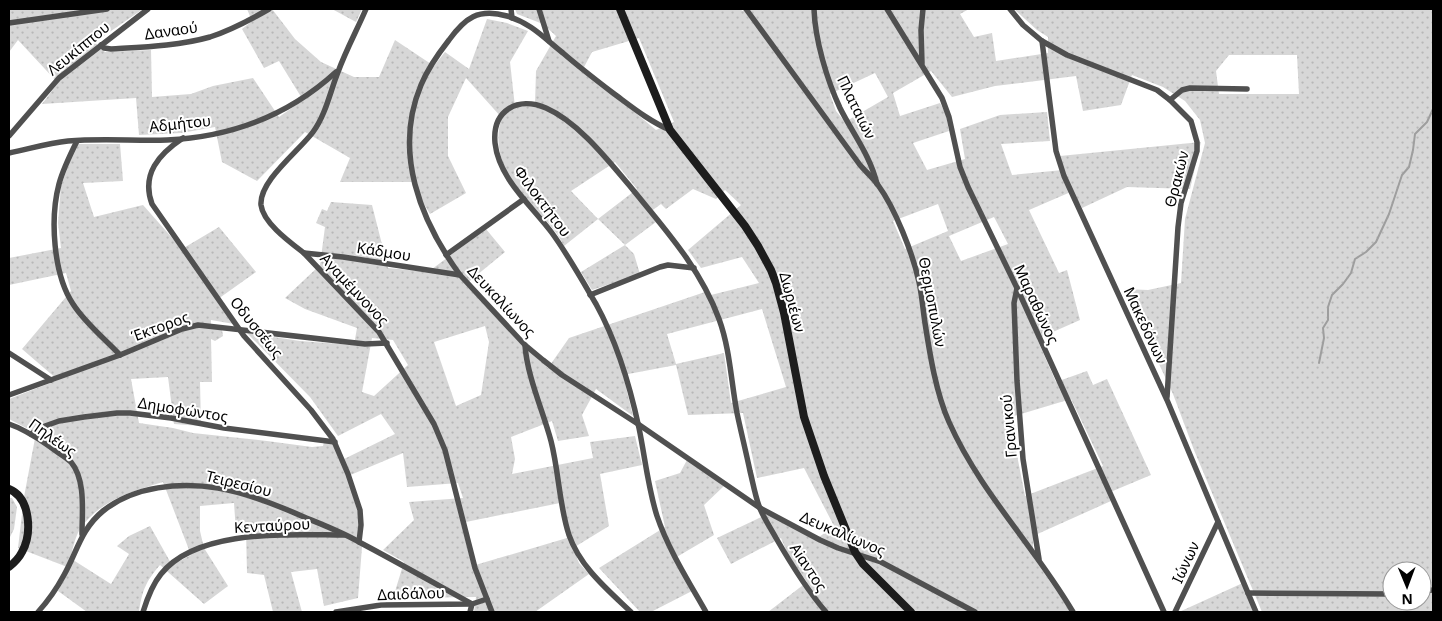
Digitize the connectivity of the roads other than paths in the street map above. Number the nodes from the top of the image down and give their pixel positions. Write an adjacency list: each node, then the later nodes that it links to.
1 (107, 9): 14 (street)
2 (148, 9): 17 (street, Λευκίππου)
3 (269, 9): 17 (street, Δαναού)
4 (366, 9): 19 (street, Αγαμέμνονος)
5 (511, 9): 13 (street)
6 (539, 9): 16 (street)
7 (620, 9): 22 (street, Δωριέων)
8 (746, 9): 27 (street, Θερμοπυλών)
9 (814, 9): 27 (street, Πλαταιών)
10 (887, 9): 18 (street, Μαραθώνος)
11 (923, 9): 18 (street)
12 (1010, 9): 15 (street, Θρακών)
13 (512, 18): 16 (street, Δευκαλίωνος); 30 (street, Δευκαλίωνος)
14 (9, 23)
15 (1042, 41): 21 (street, Θρακών); 42 (street, Μακεδόνων)
16 (550, 43): 22 (street, Δευκαλίωνος)
17 (101, 45): 23 (street, Λευκίππου)
18 (922, 65): 33 (street, Μαραθώνος)
19 (338, 70): 24 (street, Αδμήτου); 29 (street, Αγαμέμνονος)
20 (1247, 89): 21 (street)
21 (1170, 100): 42 (street, Θρακών)
22 (670, 130): 53 (street, Δωριέων)
23 (9, 136)
24 (184, 138): 25 (street, Αδμήτου); 35 (street, Οδυσσέως)
25 (76, 141): 26 (street, Αδμήτου); 39 (street)
26 (9, 154)
27 (878, 185): 54 (street, Θερμοπυλών)
28 (524, 199): 30 (street); 31 (street, Φιλοκτήτου); 34 (street, Φιλοκτήτου)
29 (304, 253): 32 (street, Κάδμου); 36 (street, Αγαμέμνονος)
30 (446, 255): 32 (street, Δευκαλίωνος)
31 (694, 268): 34 (street); 48 (street, Φιλοκτήτου)
32 (460, 276): 37 (street, Δευκαλίωνος)
33 (1017, 288): 54 (street, Γρανικού); 73 (street, Μαραθώνος)
34 (590, 295): 44 (street, Φιλοκτήτου)
35 (240, 330): 36 (street, Έκτορος); 39 (street, Έκτορος); 46 (street, Οδυσσέως)
36 (387, 343): 58 (street, Αγαμέμνονος)
37 (525, 345): 44 (street, Δευκαλίωνος); 66 (street)
38 (9, 353): 40 (street)
39 (120, 355): 40 (street, Έκτορος)
40 (51, 380): 41 (street, Έκτορος)
41 (9, 395)
42 (1167, 400): 49 (street, Μακεδόνων)
43 (9, 424): 45 (street, Πηλέως)
44 (638, 424): 48 (street, Δευκαλίωνος); 67 (street, Φιλοκτήτου)
45 (31, 434): 46 (street, Δημοφώντος); 51 (street, Πηλέως)
46 (335, 442): 52 (street, Οδυσσέως)
47 (9, 489): 55 (street)
48 (760, 508): 53 (street, Δευκαλίωνος); 68 (street, Aiαντος)
49 (1218, 522): 56 (street, Μακεδόνων); 74 (street, Ιώνων)
50 (346, 535): 51 (street, Τειρεσίου); 52 (street, Τειρεσίου); 62 (street, Κενταύρου)
51 (82, 536): 61 (street, Τειρεσίου)
52 (359, 542): 59 (street, Τειρεσίου)
53 (855, 552): 69 (street, Δωριέων); 70 (street, Δευκαλίωνος)
54 (1040, 562): 60 (street, Θερμοπυλών)
55 (9, 567)
56 (1248, 593): 57 (street); 75 (street, Μακεδόνων)
57 (1382, 594)
58 (487, 599): 59 (street, Δαιδάλου); 65 (street, Αγαμέμνονος)
59 (472, 604): 63 (street, Δαιδάλου); 64 (street)
60 (1068, 604): 71 (street); 72 (street, Θερμοπυλών)
61 (38, 612)
62 (143, 612)
63 (336, 612)
64 (470, 612)
65 (492, 612)
66 (631, 612)
67 (706, 612)
68 (826, 612)
69 (911, 612)
70 (974, 612)
71 (1065, 612)
72 (1073, 612)
73 (1164, 612)
74 (1175, 612)
75 (1256, 612)

